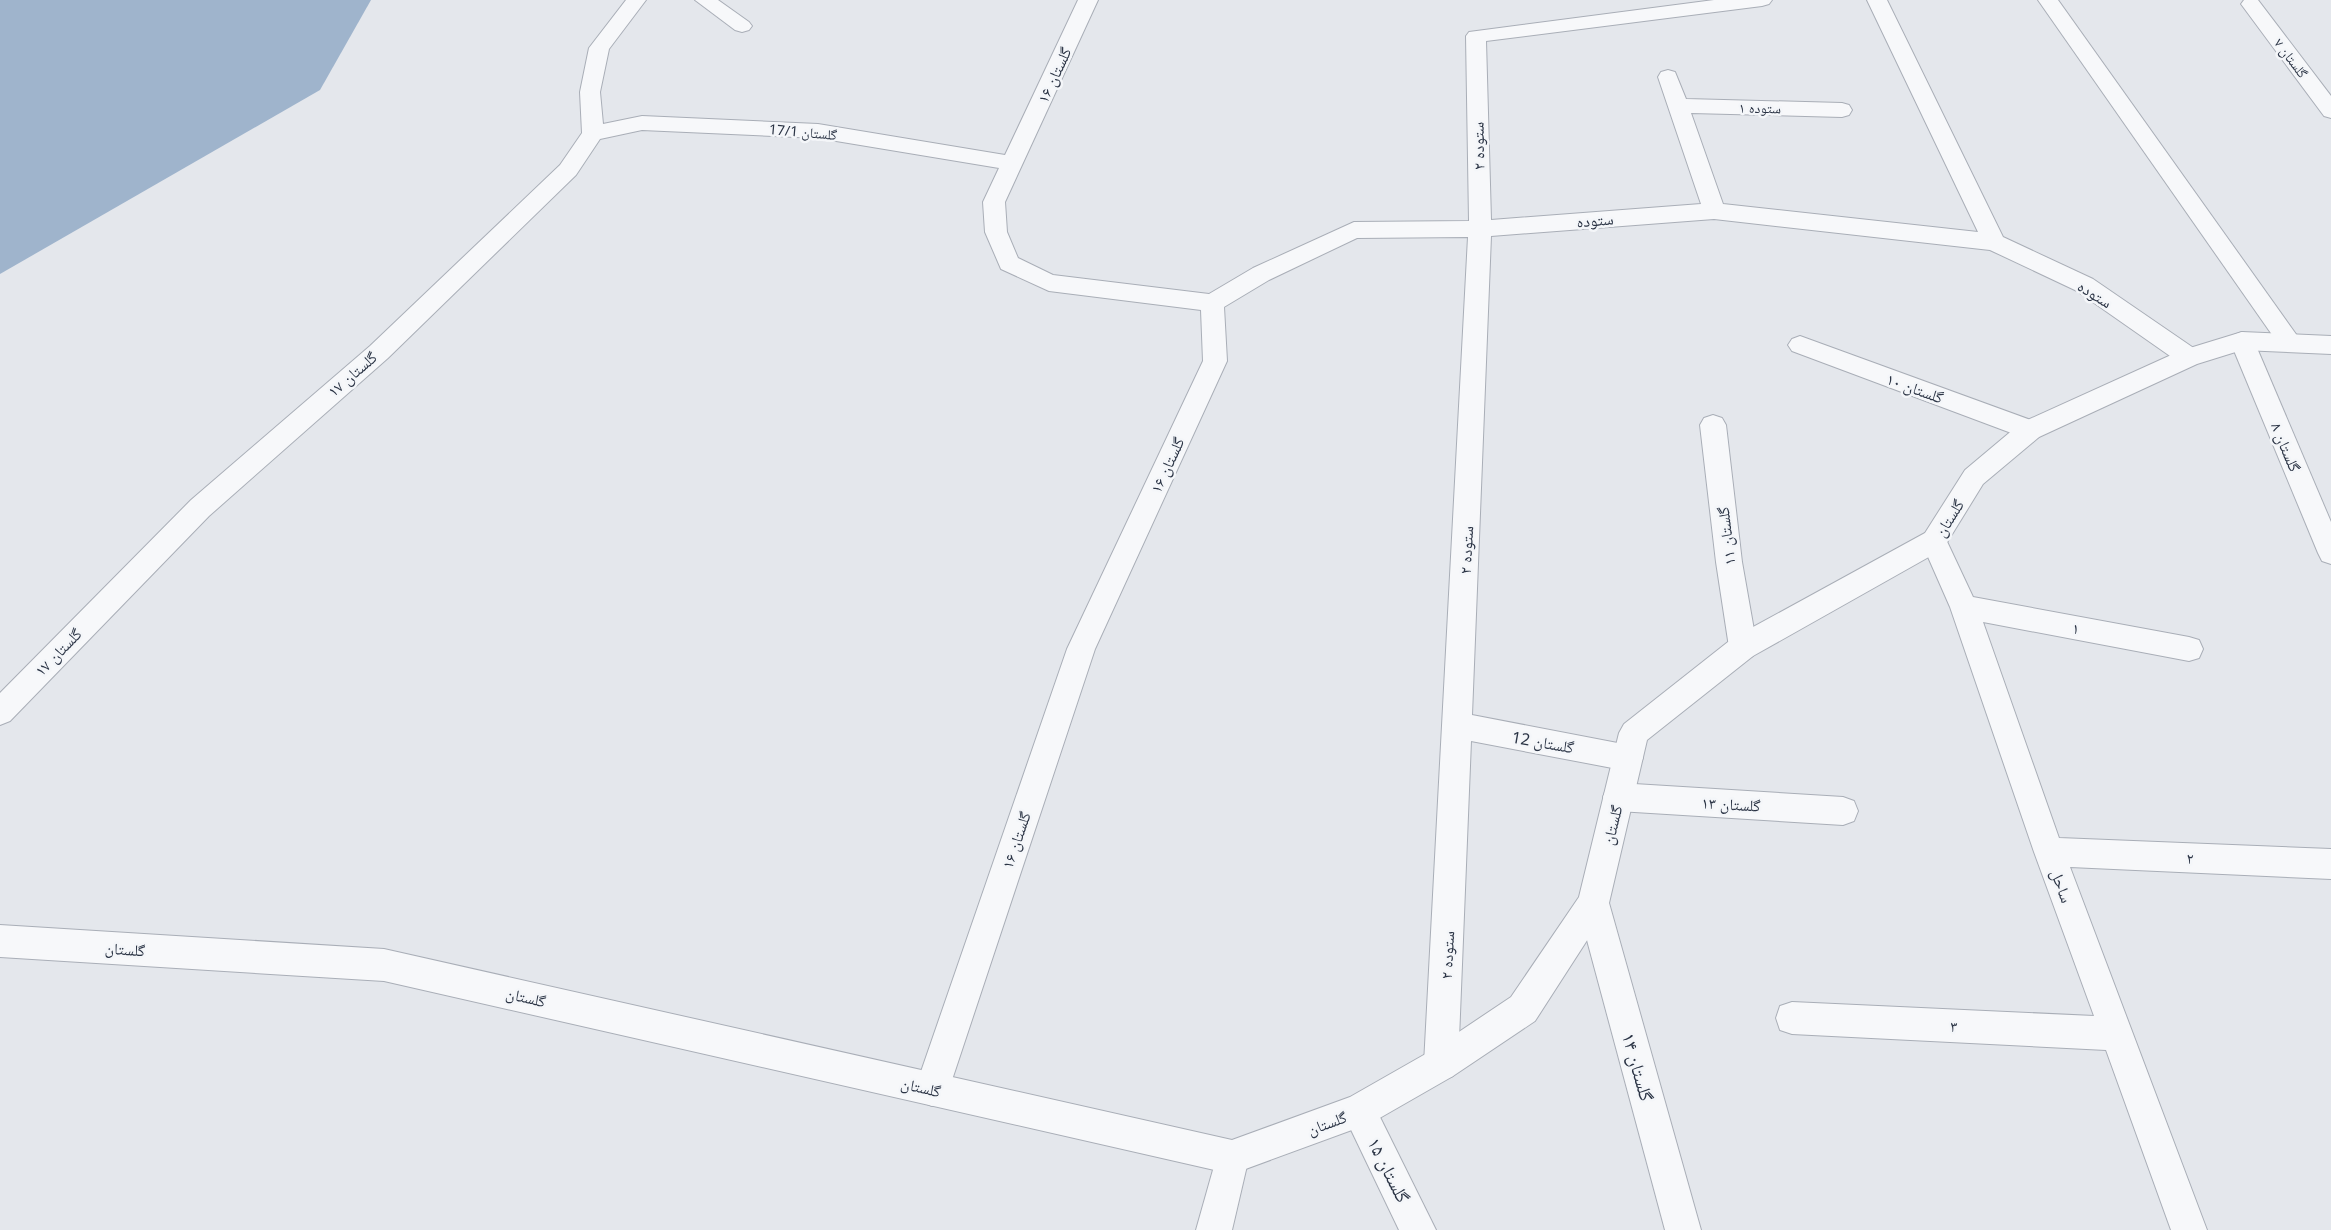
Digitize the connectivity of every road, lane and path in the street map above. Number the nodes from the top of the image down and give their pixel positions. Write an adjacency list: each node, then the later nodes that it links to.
1 (636, 0): 14 (street)
2 (705, 0): 9 (street)
3 (1088, 0): 15 (street, گلستان ۱۶)
4 (1762, 0): 7 (street)
5 (1877, 0): 18 (street)
6 (2048, 0): 21 (street)
7 (1701, 4): 17 (street, ستوده ۲)
8 (2252, 4): 13 (street, گلستان ۷)
9 (742, 26)
10 (1668, 77): 11 (street)
11 (1678, 106): 12 (street, ستوده ۱); 16 (street)
12 (1842, 110)
13 (2331, 111)
14 (593, 133): 15 (street, گلستان 17/1); 32 (street, گلستان ۱۷)
15 (1012, 163): 19 (street, گلستان ۱۶)
16 (1714, 211): 17 (street, ستوده); 18 (street, ستوده)
17 (1480, 229): 19 (street, ستوده); 33 (street, ستوده ۲)
18 (1994, 242): 24 (street, ستوده)
19 (1212, 303): 44 (street, گلستان ۱۶)
20 (2242, 341): 21 (street, گلستان); 24 (street, گلستان); 28 (street, گلستان ۸)
21 (2290, 343): 23 (street, گلستان)
22 (1800, 345): 26 (street, گلستان ۱۰)
23 (2331, 345)
24 (2189, 357): 26 (street, گلستان)
25 (1713, 425): 30 (street, گلستان ۱۱)
26 (2030, 430): 27 (street, گلستان)
27 (1934, 542): 29 (street, ساحل); 30 (street, گلستان)
28 (2331, 553)
29 (1964, 607): 31 (street, ۱); 37 (street, ساحل)
30 (1743, 647): 34 (street, گلستان)
31 (2189, 649)
32 (0, 712)
33 (1458, 726): 34 (street, گلستان 12); 43 (street, ستوده ۲)
34 (1628, 758): 35 (street, گلستان)
35 (1618, 797): 36 (street, گلستان ۱۳); 39 (street, گلستان)
36 (1843, 811)
37 (2049, 852): 38 (street, ۲); 42 (street, ساحل)
38 (2331, 864)
39 (1592, 903): 43 (street, گلستان); 49 (street, گلستان ۱۴)
40 (0, 941): 44 (street, گلستان)
41 (1792, 1018): 42 (street, ۳)
42 (2116, 1034): 50 (street, ساحل)
43 (1441, 1064): 45 (street, گلستان)
44 (932, 1089): 46 (street, گلستان)
45 (1359, 1111): 46 (street, گلستان); 48 (street, گلستان ۱۵)
46 (1232, 1157): 47 (street)
47 (1214, 1230)
48 (1418, 1230)
49 (1683, 1230)
50 (2189, 1230)

